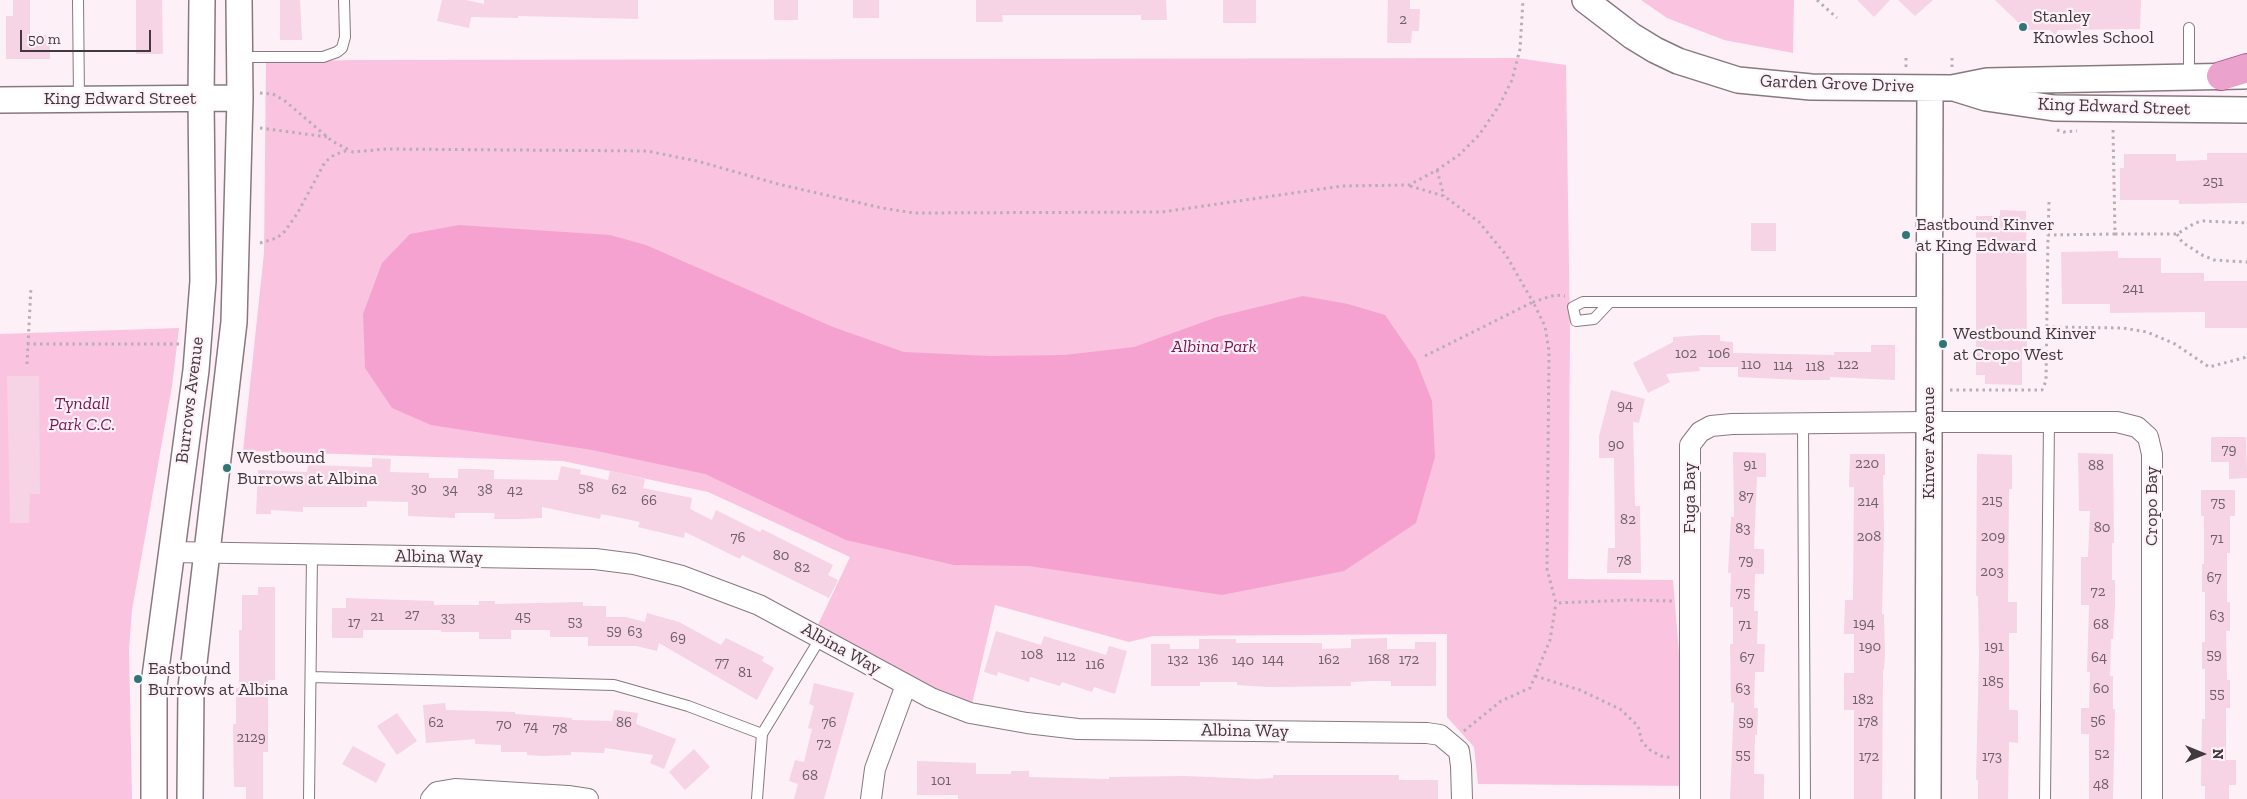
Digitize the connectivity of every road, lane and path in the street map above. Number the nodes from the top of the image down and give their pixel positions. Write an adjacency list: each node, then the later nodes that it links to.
1 (78, 0): 16 (lane)
2 (202, 0): 17 (street, Burrows Avenue)
3 (239, 0): 10 (street, Burrows Avenue)
4 (344, 0): 10 (lane)
5 (1523, 0): 26 (path)
6 (1585, 0): 14 (street, Garden Grove Drive)
7 (1817, 0): 8 (path)
8 (1837, 18)
9 (2188, 28): 13 (lane)
10 (241, 56): 15 (street, Burrows Avenue)
11 (2247, 68): 12 (main road)
12 (2234, 76): 13 (street, King Edward Street)
13 (2189, 77): 14 (street, King Edward Street)
14 (1941, 88): 19 (street, King Edward Street); 40 (street, Kinver Avenue)
15 (240, 98): 17 (street, King Edward Street); 20 (street, Burrows Avenue); 24 (path)
16 (79, 99): 17 (street, King Edward Street); 18 (street, King Edward Street)
17 (201, 99): 51 (street, Burrows Avenue)
18 (0, 100)
19 (2247, 110)
20 (239, 129): 24 (path); 52 (street, Burrows Avenue)
21 (2113, 129): 31 (path)
22 (2057, 130): 23 (path)
23 (2083, 130)
24 (328, 137): 25 (path)
25 (348, 150): 27 (path); 34 (path)
26 (1438, 170): 27 (path); 28 (path)
27 (1409, 186): 28 (path)
28 (1444, 196): 37 (path)
29 (2049, 202): 33 (path)
30 (2247, 223): 32 (path)
31 (2115, 234): 32 (path); 33 (path)
32 (2177, 234): 35 (path)
33 (2048, 235): 41 (path)
34 (260, 243)
35 (2247, 262)
36 (31, 287): 42 (path)
37 (1533, 302): 38 (path); 44 (path); 55 (path)
38 (1582, 302): 39 (lane); 39 (lane)
39 (1610, 302): 40 (lane)
40 (1930, 302): 48 (street, Kinver Avenue)
41 (2046, 327): 45 (path); 47 (path)
42 (26, 344): 43 (path); 46 (path)
43 (182, 344)
44 (1426, 356)
45 (2247, 357)
46 (26, 364)
47 (1950, 390)
48 (1929, 422): 49 (street, Cropo Bay); 50 (street, Fuga Bay); 74 (street, Kinver Avenue)
49 (2049, 422): 75 (lane); 76 (street, Cropo Bay)
50 (1803, 423): 54 (street, Fuga Bay); 73 (lane)
51 (171, 552): 52 (street, Albina Way); 64 (street, Burrows Avenue)
52 (207, 554): 53 (street, Albina Way); 65 (street, Burrows Avenue)
53 (312, 556): 56 (street, Albina Way); 58 (lane)
54 (1690, 602): 55 (path); 62 (street, Fuga Bay)
55 (1556, 603): 57 (path)
56 (822, 637): 59 (street, Albina Way); 60 (lane)
57 (1534, 676): 61 (path); 62 (path)
58 (310, 677): 60 (lane); 66 (lane)
59 (906, 684): 61 (street, Albina Way); 70 (street)
60 (762, 734): 69 (lane)
61 (1450, 743): 71 (street)
62 (1690, 759): 72 (street, Fuga Bay)
63 (534, 797): 67 (street); 68 (street)
64 (154, 799)
65 (190, 799)
66 (309, 799)
67 (431, 799)
68 (588, 799)
69 (757, 799)
70 (871, 799)
71 (1462, 799)
72 (1690, 799)
73 (1805, 799)
74 (1928, 799)
75 (2045, 799)
76 (2152, 799)

